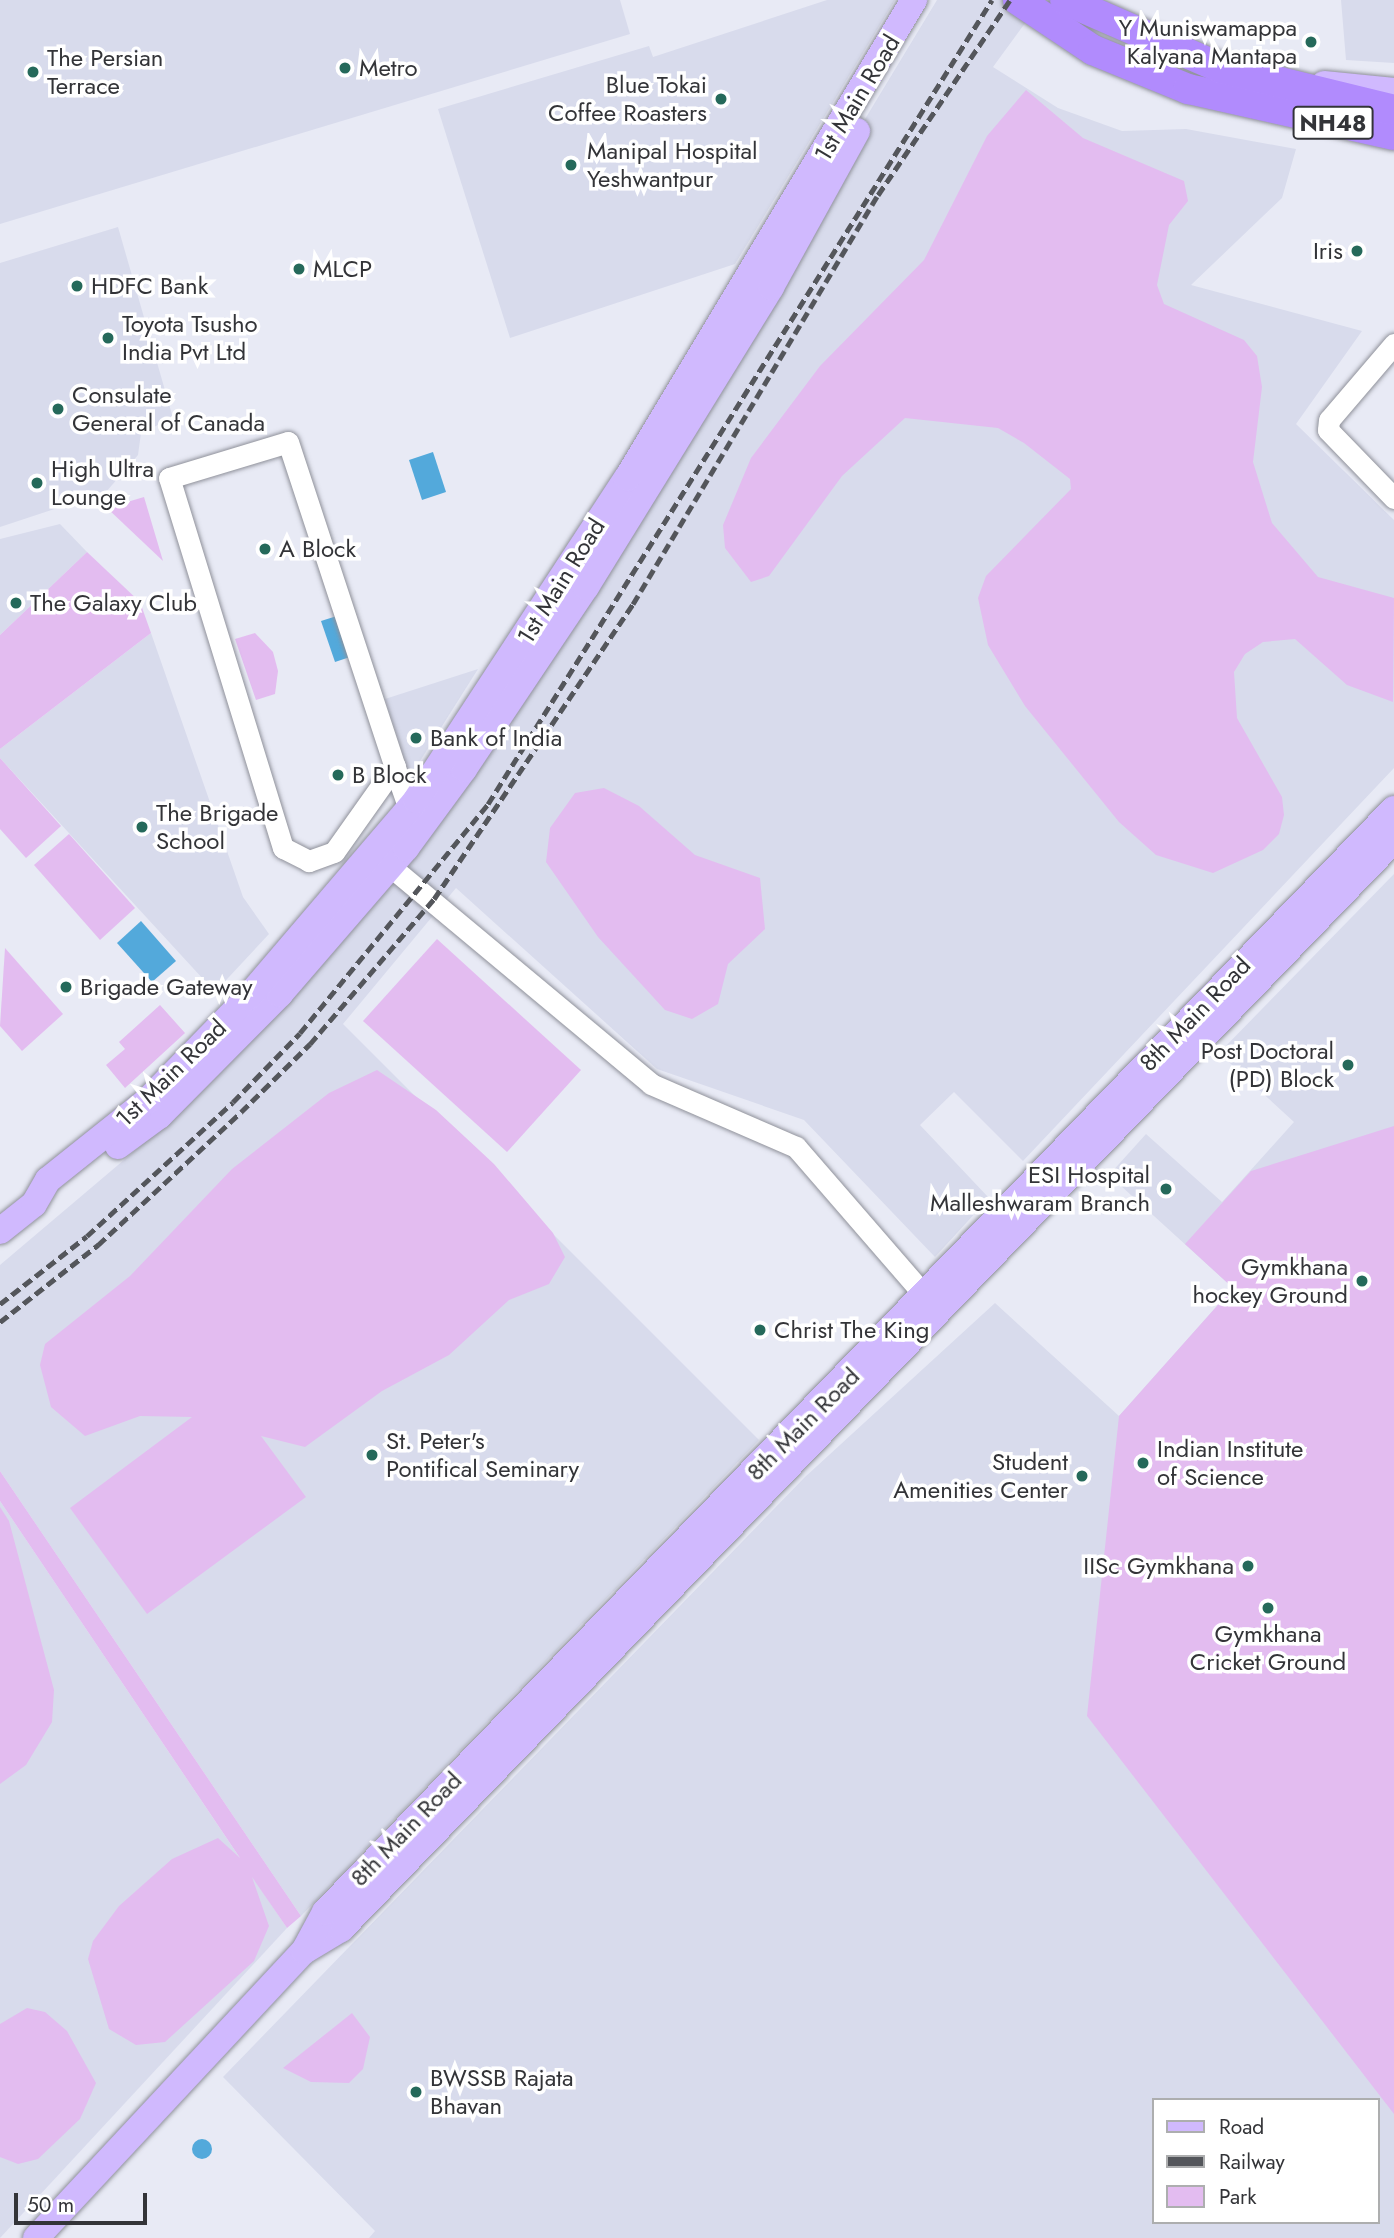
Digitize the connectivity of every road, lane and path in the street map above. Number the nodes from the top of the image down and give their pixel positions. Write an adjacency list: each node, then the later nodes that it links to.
1 (914, 0): 10 (main road, 1st Main Road); 14 (main road, 1st Main Road)
2 (1018, 0): 6 (highway, NH48)
3 (1065, 0): 4 (highway, NH48)
4 (1309, 90): 5 (highway, NH48); 5 (main road)
5 (1390, 97)
6 (1394, 135)
7 (1394, 344): 8 (street)
8 (1394, 498)
9 (395, 765): 10 (street); 13 (street); 13 (street)
10 (409, 809): 14 (main road, 1st Main Road)
11 (1394, 809): 16 (main road, 8th Main Road)
12 (1394, 840): 16 (main road, 8th Main Road)
13 (334, 852): 14 (street)
14 (373, 861): 15 (main road, 1st Main Road); 15 (main road, 1st Main Road); 18 (street)
15 (44, 1197): 17 (main road, 1st Main Road)
16 (1028, 1202): 18 (main road, 8th Main Road)
17 (0, 1231)
18 (933, 1305): 19 (main road, 8th Main Road)
19 (36, 2238)

